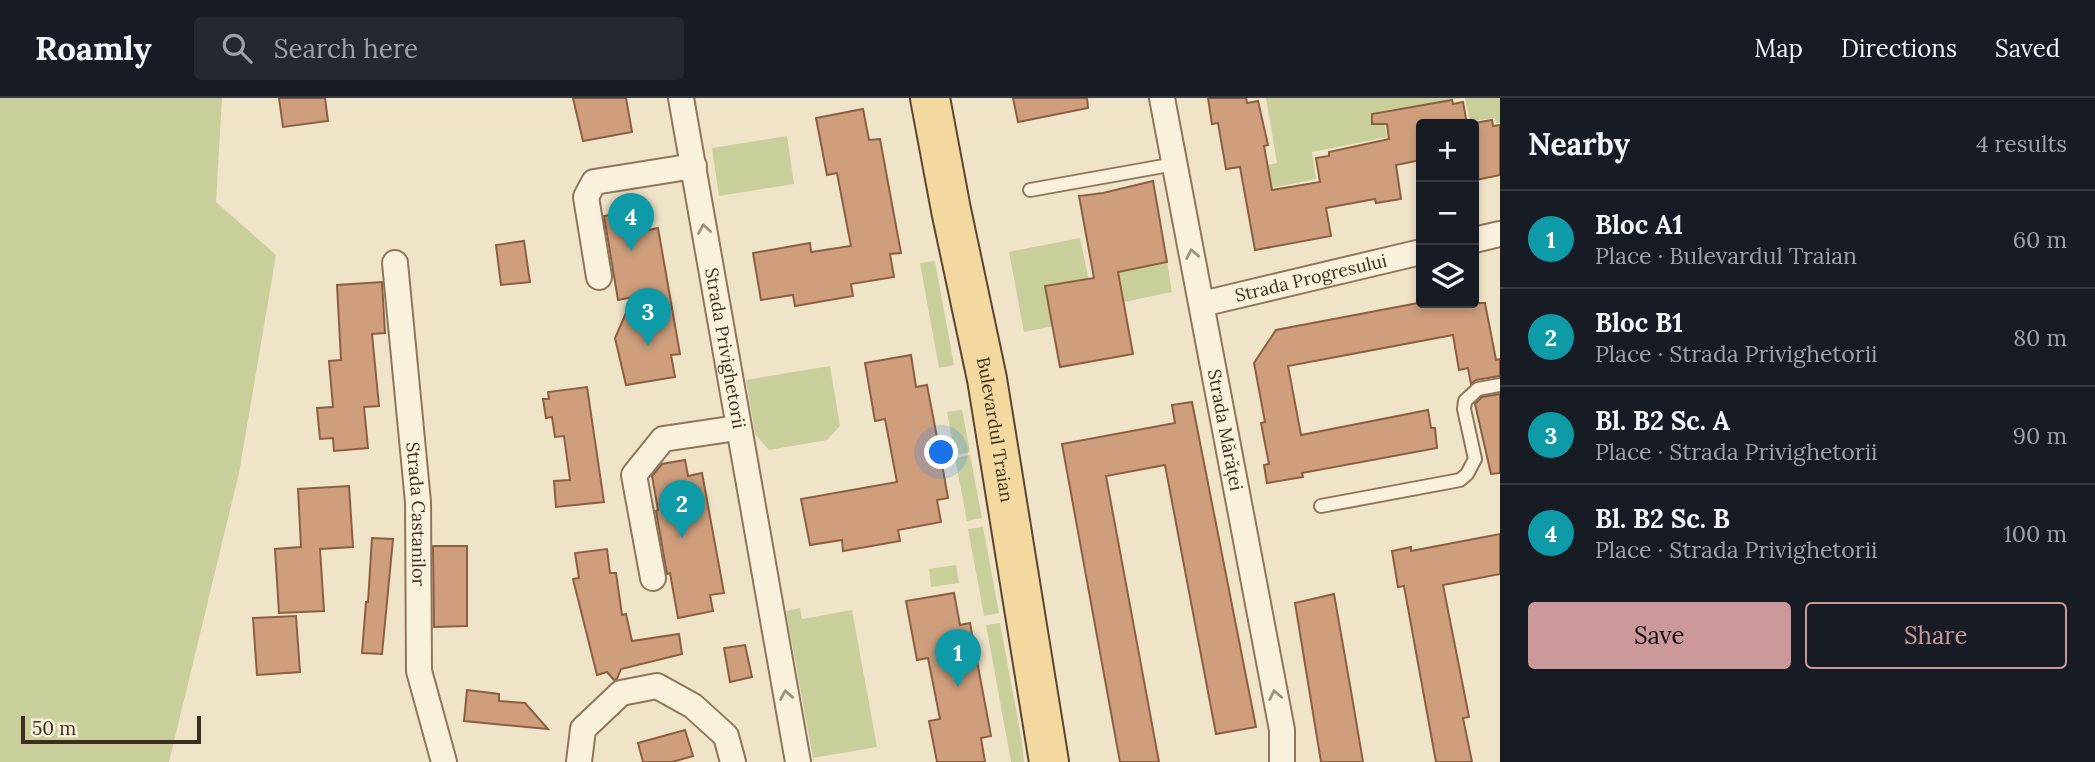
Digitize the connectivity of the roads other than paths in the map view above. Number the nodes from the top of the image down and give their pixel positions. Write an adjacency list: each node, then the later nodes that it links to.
1 (681, 98): 6 (street, Strada Privighetorii)
2 (930, 98): 22 (main road, Bulevardul Traian)
3 (953, 98): 23 (main road, Bulevardul Traian)
4 (1162, 98): 5 (street, Strada Mărăței)
5 (1175, 164): 7 (lane); 13 (street, Strada Mărăței, one-way to 5)
6 (694, 166): 12 (street); 15 (street, Strada Privighetorii, one-way to 6)
7 (1030, 190)
8 (1500, 234): 9 (street)
9 (1479, 239)
10 (1416, 253): 13 (street, Strada Progresului)
11 (395, 263): 18 (street, Strada Castanilor)
12 (600, 277)
13 (1202, 304): 24 (street, Strada Mărăței, one-way to 13)
14 (1500, 385): 16 (lane)
15 (737, 428): 17 (street); 21 (street, Strada Privighetorii, one-way to 15)
16 (1321, 506)
17 (653, 578)
18 (444, 762)
19 (579, 762): 20 (street)
20 (733, 762)
21 (798, 762)
22 (1049, 762)
23 (1071, 762)
24 (1282, 762)

